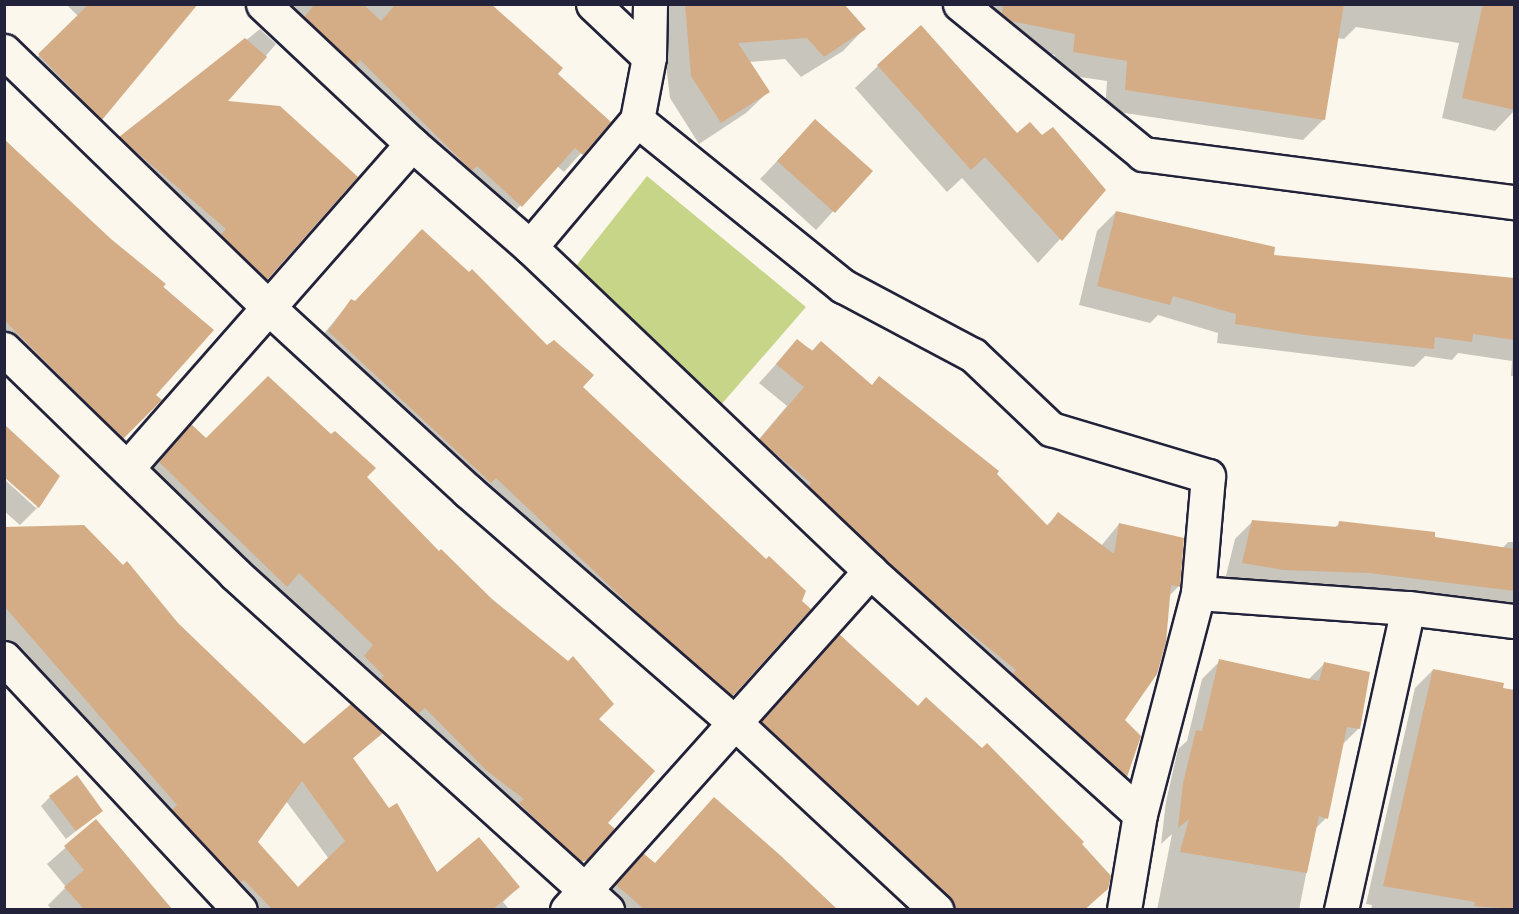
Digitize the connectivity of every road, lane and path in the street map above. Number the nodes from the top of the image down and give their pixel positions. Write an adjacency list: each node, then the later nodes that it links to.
1 (263, 4): 8 (street)
2 (593, 4): 6 (street)
3 (650, 4): 6 (street)
4 (960, 4): 9 (street)
5 (4, 51): 11 (street)
6 (649, 57): 7 (street)
7 (637, 120): 10 (street); 15 (street)
8 (412, 144): 10 (street); 11 (street)
9 (1515, 202)
10 (530, 247): 14 (street)
11 (268, 307): 13 (street); 19 (street)
12 (4, 349): 13 (street)
13 (128, 467): 21 (street)
14 (870, 571): 19 (street); 20 (street)
15 (1198, 593): 16 (street); 20 (street)
16 (1408, 608): 17 (street); 25 (street)
17 (1515, 621)
18 (4, 658): 22 (street)
19 (735, 723): 21 (street); 23 (street)
20 (1140, 814): 24 (street)
21 (587, 903)
22 (240, 909)
23 (936, 909)
24 (1124, 909)
25 (1341, 909)

